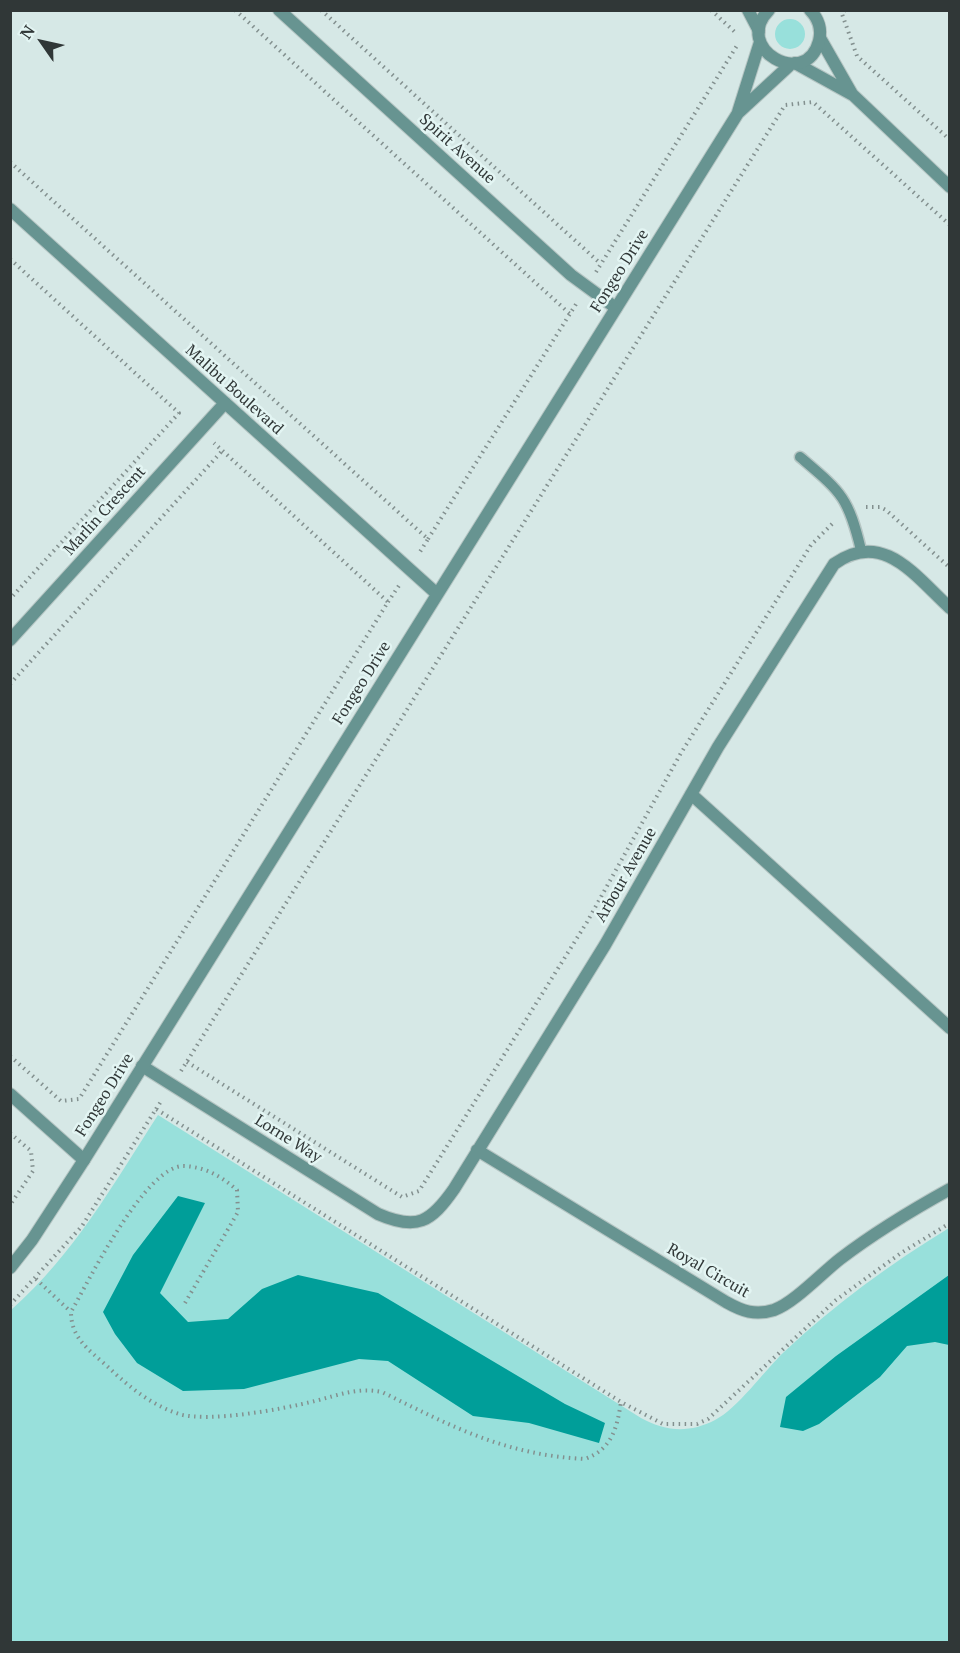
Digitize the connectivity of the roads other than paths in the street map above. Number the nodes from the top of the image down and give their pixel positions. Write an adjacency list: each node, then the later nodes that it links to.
1 (279, 10): 13 (street, Spirit Avenue)
2 (748, 10): 6 (street)
3 (769, 10): 6 (street, Fongeo Drive)
4 (810, 10): 5 (street)
5 (819, 16): 7 (street)
6 (759, 37): 8 (street); 10 (street, Fongeo Drive)
7 (820, 38): 8 (street, Fongeo Drive); 9 (street)
8 (793, 63): 9 (street); 10 (street, Fongeo Drive)
9 (853, 95): 11 (street)
10 (738, 113): 13 (street, Fongeo Drive)
11 (950, 187)
12 (10, 209): 14 (street, Malibu Boulevard)
13 (616, 308): 17 (street, Fongeo Drive)
14 (225, 403): 17 (street, Malibu Boulevard); 19 (street, Marlin Crescent)
15 (800, 457): 16 (lane)
16 (861, 550): 18 (street); 20 (street, Arbour Avenue)
17 (437, 594): 22 (street, Fongeo Drive)
18 (950, 608)
19 (10, 640)
20 (691, 794): 21 (street); 24 (street, Arbour Avenue)
21 (950, 1028)
22 (142, 1066): 25 (street, Fongeo Drive); 27 (street, Lorne Way)
23 (10, 1094): 25 (street)
24 (477, 1150): 26 (street, Royal Circuit); 27 (street, Arbour Avenue)
25 (84, 1160): 28 (street, Fongeo Drive)
26 (950, 1189)
27 (422, 1221)
28 (10, 1268)

